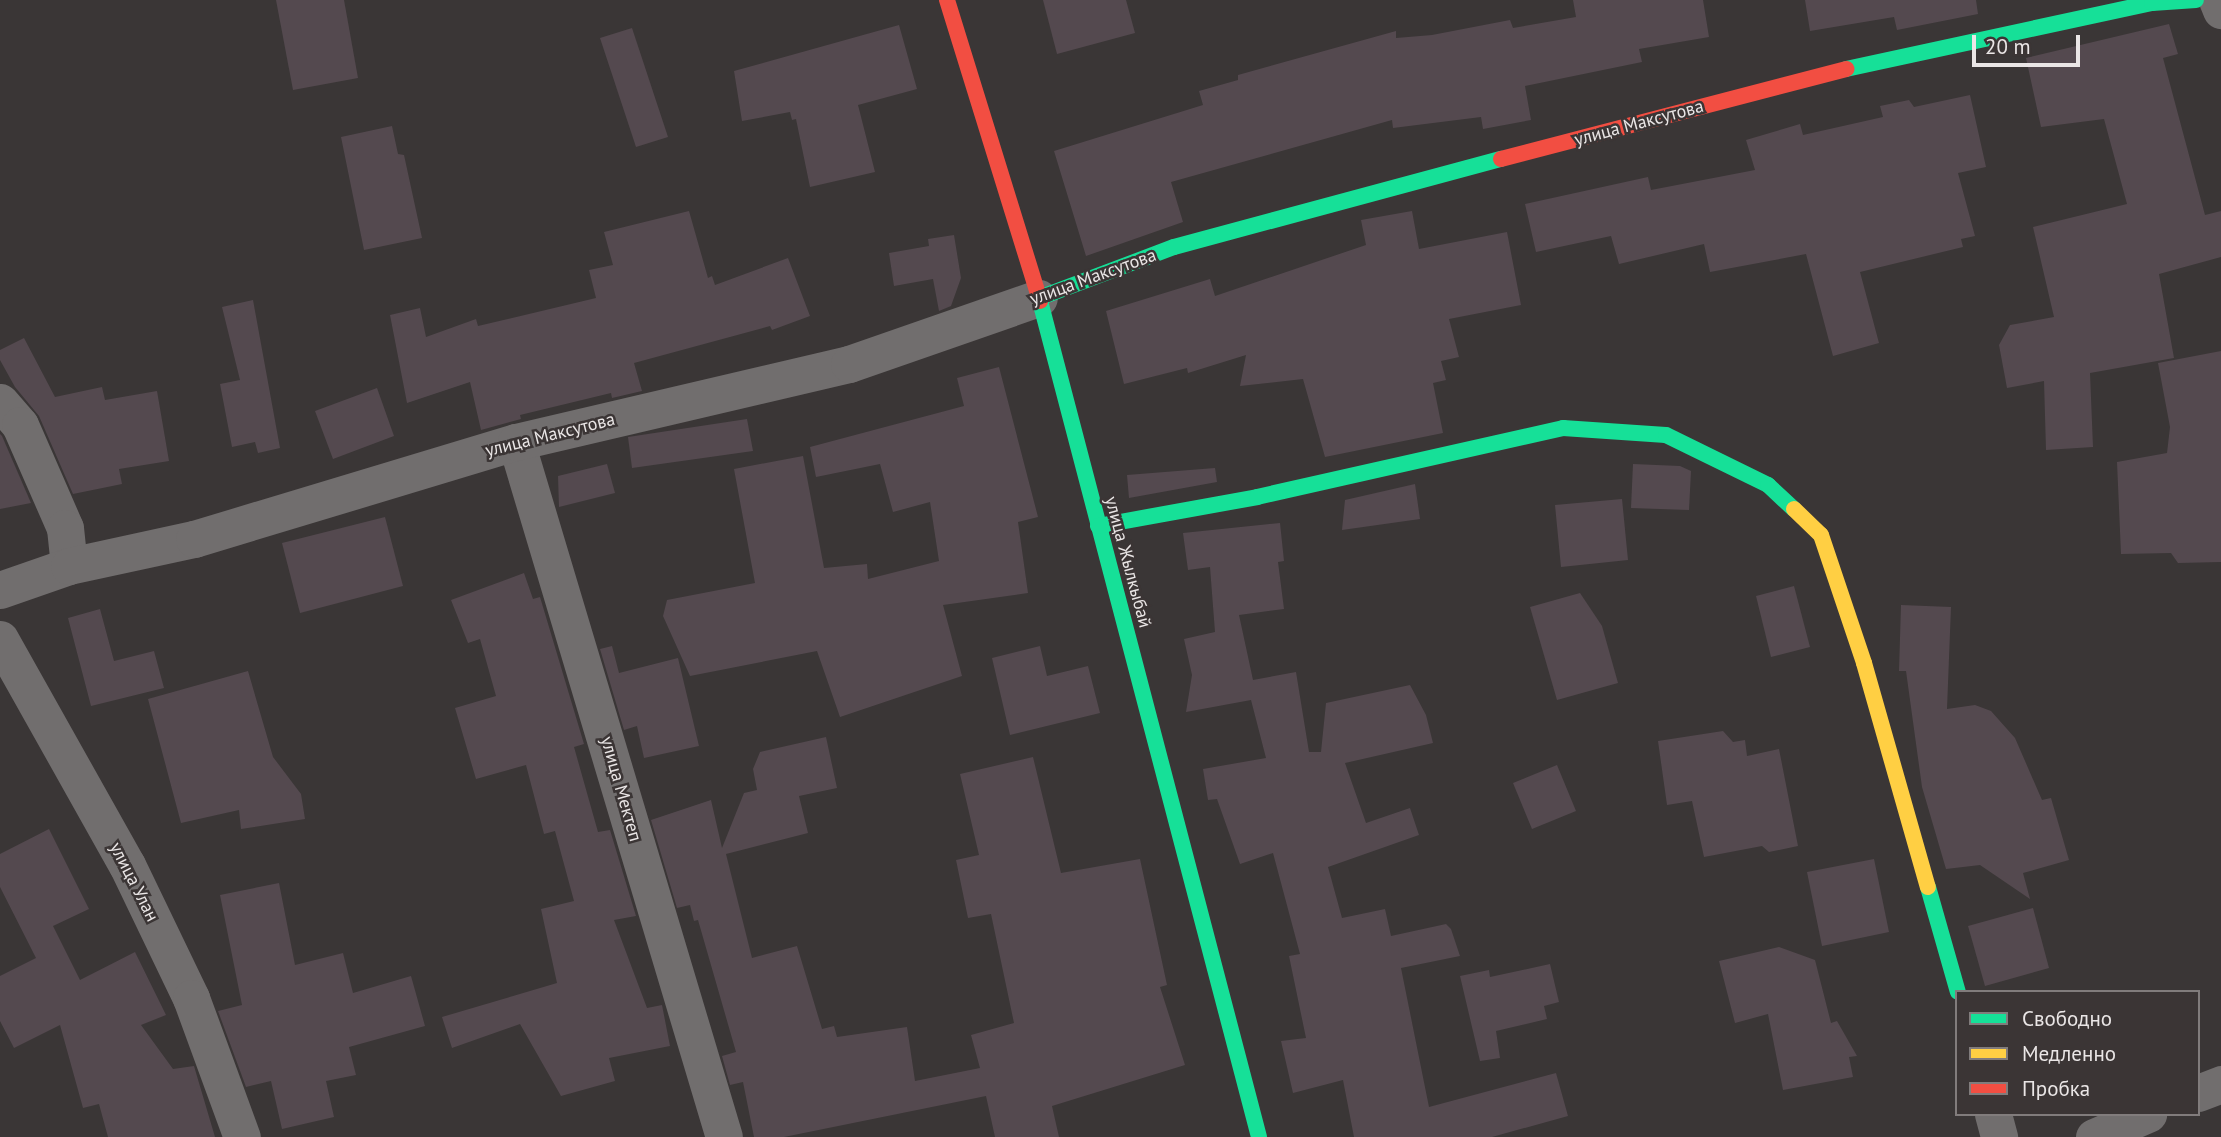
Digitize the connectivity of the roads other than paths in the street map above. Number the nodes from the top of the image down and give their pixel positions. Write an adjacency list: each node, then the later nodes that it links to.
1 (947, 0): 5 (street, улица Жылкыбай)
2 (2196, 0): 5 (street, улица Максутова)
3 (2217, 0): 4 (street)
4 (2221, 10)
5 (1039, 298): 7 (street, улица Максутова); 8 (street, улица Жылкыбай)
6 (0, 402): 9 (street)
7 (516, 442): 9 (street, улица Максутова); 18 (street, улица Мектеп)
8 (1098, 526): 12 (street); 19 (street, улица Жылкыбай)
9 (69, 566): 10 (street, улица Максутова)
10 (0, 590)
11 (0, 639): 17 (street, улица Улан)
12 (1957, 990)
13 (2221, 1084): 14 (street)
14 (2200, 1092)
15 (1994, 1116): 20 (street)
16 (2143, 1116): 21 (street)
17 (242, 1137)
18 (724, 1137)
19 (1259, 1137)
20 (2000, 1137)
21 (2094, 1137)

